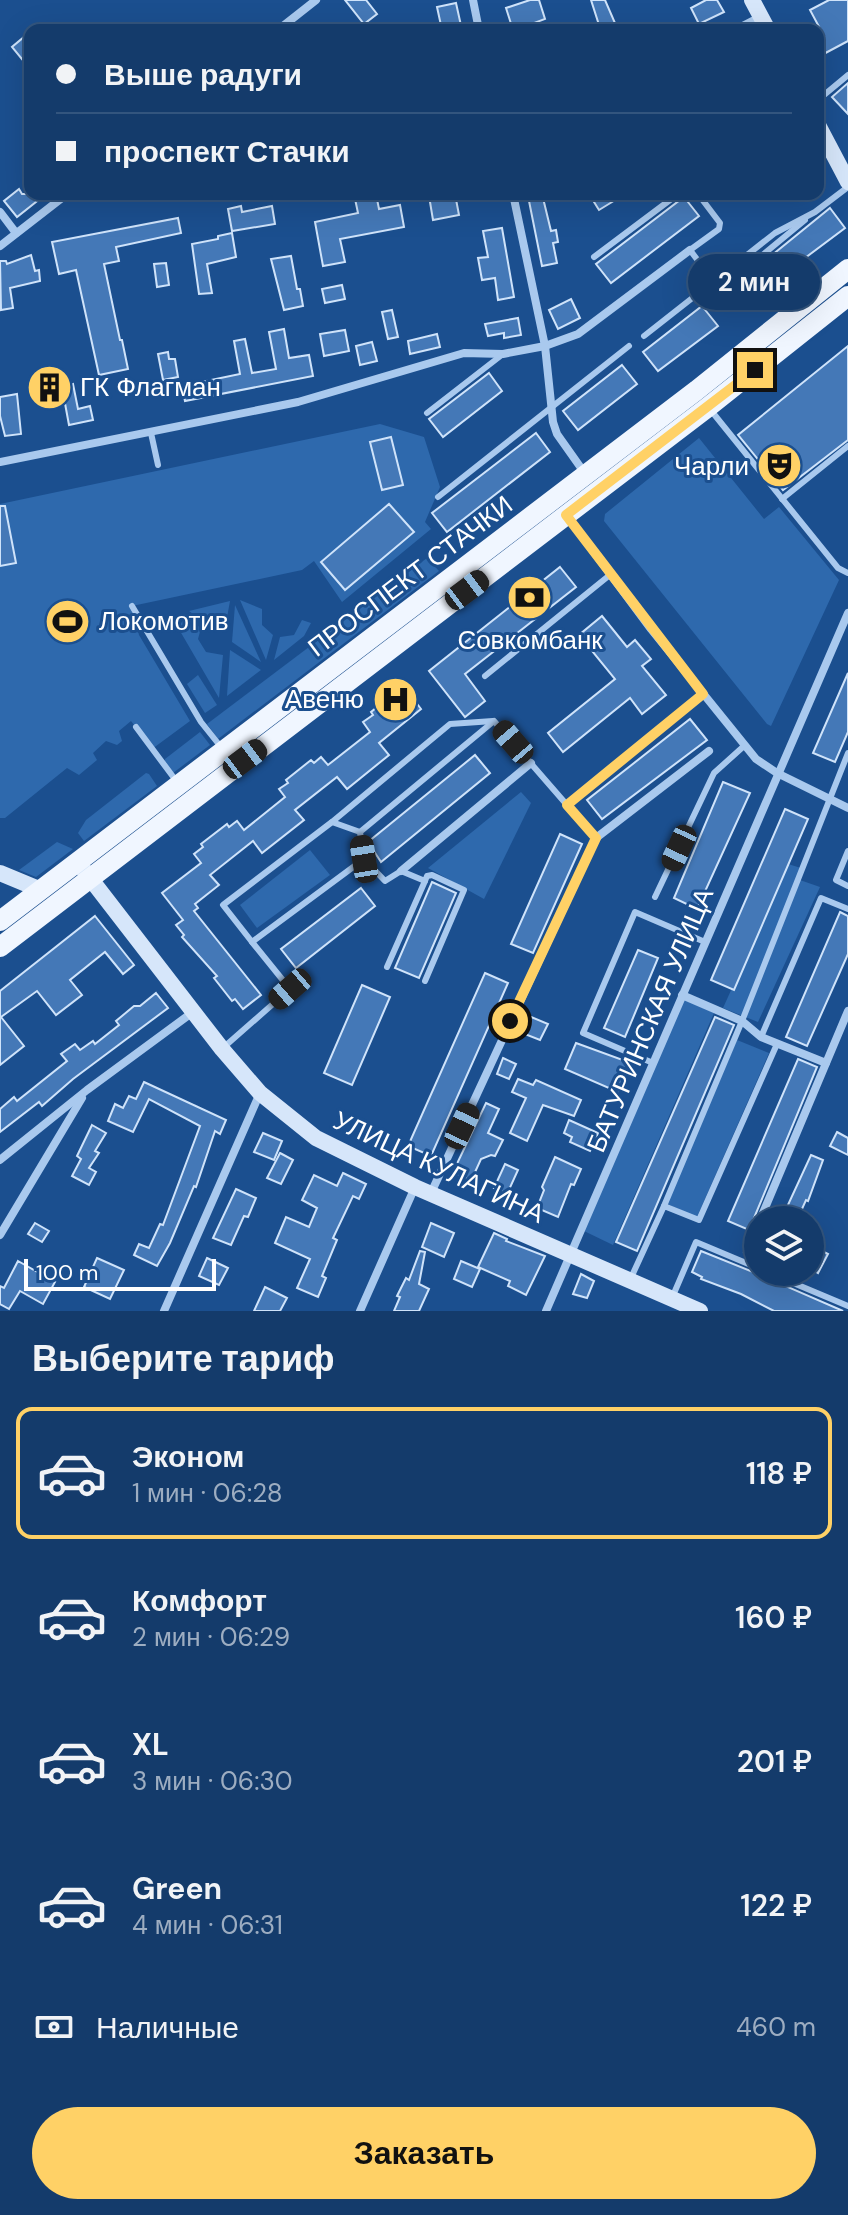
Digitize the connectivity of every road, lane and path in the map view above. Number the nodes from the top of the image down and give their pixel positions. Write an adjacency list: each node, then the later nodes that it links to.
1 (316, 0): 5 (street)
2 (473, 0): 6 (street)
3 (752, 0): 4 (street)
4 (764, 23)
5 (286, 24)
6 (478, 24)
7 (848, 75): 8 (lane)
8 (824, 95)
9 (824, 137): 10 (street)
10 (848, 184): 21 (lane)
11 (59, 200): 16 (street)
12 (514, 200): 24 (street)
13 (670, 200): 19 (lane)
14 (703, 200): 18 (lane)
15 (0, 212): 16 (street)
16 (16, 233): 17 (street)
17 (0, 246)
18 (690, 250): 21 (lane); 24 (street)
19 (594, 257)
20 (848, 269): 34 (main road, ПРОСПЕКТ СТАЧКИ)
21 (714, 282): 23 (lane)
22 (848, 296): 27 (main road, ПРОСПЕКТ СТАЧКИ)
23 (644, 336)
24 (545, 346): 26 (street); 28 (street)
25 (629, 346): 28 (lane)
26 (503, 354): 29 (lane); 30 (street)
27 (708, 407): 36 (lane); 37 (main road, ПРОСПЕКТ СТАЧКИ)
28 (551, 408): 34 (street); 35 (lane)
29 (427, 413)
30 (151, 433): 32 (street); 33 (lane)
31 (848, 446): 36 (lane)
32 (0, 462)
33 (158, 465)
34 (586, 475): 47 (main road, ПРОСПЕКТ СТАЧКИ)
35 (438, 497)
36 (782, 499): 38 (lane)
37 (566, 515): 39 (street); 61 (main road, ПРОСПЕКТ СТАЧКИ)
38 (848, 573)
39 (611, 574): 42 (lane); 43 (street)
40 (132, 606): 47 (lane)
41 (848, 613): 51 (street, БАТУРИНСКАЯ УЛИЦА)
42 (485, 676)
43 (703, 694): 46 (street); 54 (lane)
44 (494, 721): 50 (lane); 56 (lane); 57 (lane)
45 (136, 727): 52 (lane)
46 (744, 746): 51 (street); 67 (lane)
47 (224, 750): 52 (main road, ПРОСПЕКТ СТАЧКИ)
48 (709, 751): 58 (street)
49 (848, 753): 53 (lane)
50 (531, 763): 54 (lane); 62 (street)
51 (777, 773): 53 (street); 71 (street, БАТУРИНСКАЯ УЛИЦА)
52 (178, 784): 61 (main road, ПРОСПЕКТ СТАЧКИ)
53 (828, 798): 55 (street); 78 (lane)
54 (567, 805): 58 (lane)
55 (848, 808)
56 (332, 822): 57 (lane); 70 (lane)
57 (360, 832): 60 (lane)
58 (596, 838): 88 (street)
59 (848, 851): 65 (lane)
60 (364, 859): 62 (lane); 70 (lane)
61 (84, 870): 66 (main road, ПРОСПЕКТ СТАЧКИ); 72 (main road, ПРОСПЕКТ СТАЧКИ); 77 (street, УЛИЦА КУЛАГИНА)
62 (401, 871): 64 (lane)
63 (0, 873): 66 (street)
64 (425, 881): 73 (lane); 74 (lane)
65 (848, 886)
66 (41, 890): 69 (main road, ПРОСПЕКТ СТАЧКИ)
67 (655, 897)
68 (848, 909): 79 (lane)
69 (0, 921)
70 (252, 942): 81 (lane)
71 (705, 942): 75 (street, БАТУРИНСКАЯ УЛИЦА); 82 (lane)
72 (0, 947)
73 (387, 967)
74 (425, 981)
75 (682, 995): 78 (street); 82 (street, БАТУРИНСКАЯ УЛИЦА)
76 (848, 1011): 83 (street)
77 (193, 1012): 81 (street, УЛИЦА КУЛАГИНА); 84 (street)
78 (742, 1021): 79 (street); 89 (lane)
79 (761, 1037): 80 (street)
80 (777, 1044): 83 (street); 89 (lane)
81 (222, 1049): 85 (street, УЛИЦА КУЛАГИНА)
82 (653, 1063): 92 (street, БАТУРИНСКАЯ УЛИЦА)
83 (826, 1063): 90 (street)
84 (87, 1090): 86 (street); 91 (street)
85 (260, 1093): 87 (street, УЛИЦА КУЛАГИНА); 98 (street)
86 (0, 1160)
87 (415, 1187): 88 (street, УЛИЦА КУЛАГИНА); 99 (street)
88 (431, 1193): 92 (street, УЛИЦА КУЛАГИНА)
89 (664, 1206): 94 (lane)
90 (766, 1206)
91 (0, 1235)
92 (571, 1255): 94 (street, УЛИЦА КУЛАГИНА); 100 (street, БАТУРИНСКАЯ УЛИЦА)
93 (744, 1262): 96 (lane)
94 (630, 1280): 96 (street, УЛИЦА КУЛАГИНА)
95 (800, 1286): 97 (lane)
96 (672, 1298): 101 (street, УЛИЦА КУЛАГИНА)
97 (848, 1306)
98 (164, 1311)
99 (360, 1311)
100 (546, 1311)
101 (700, 1311)

